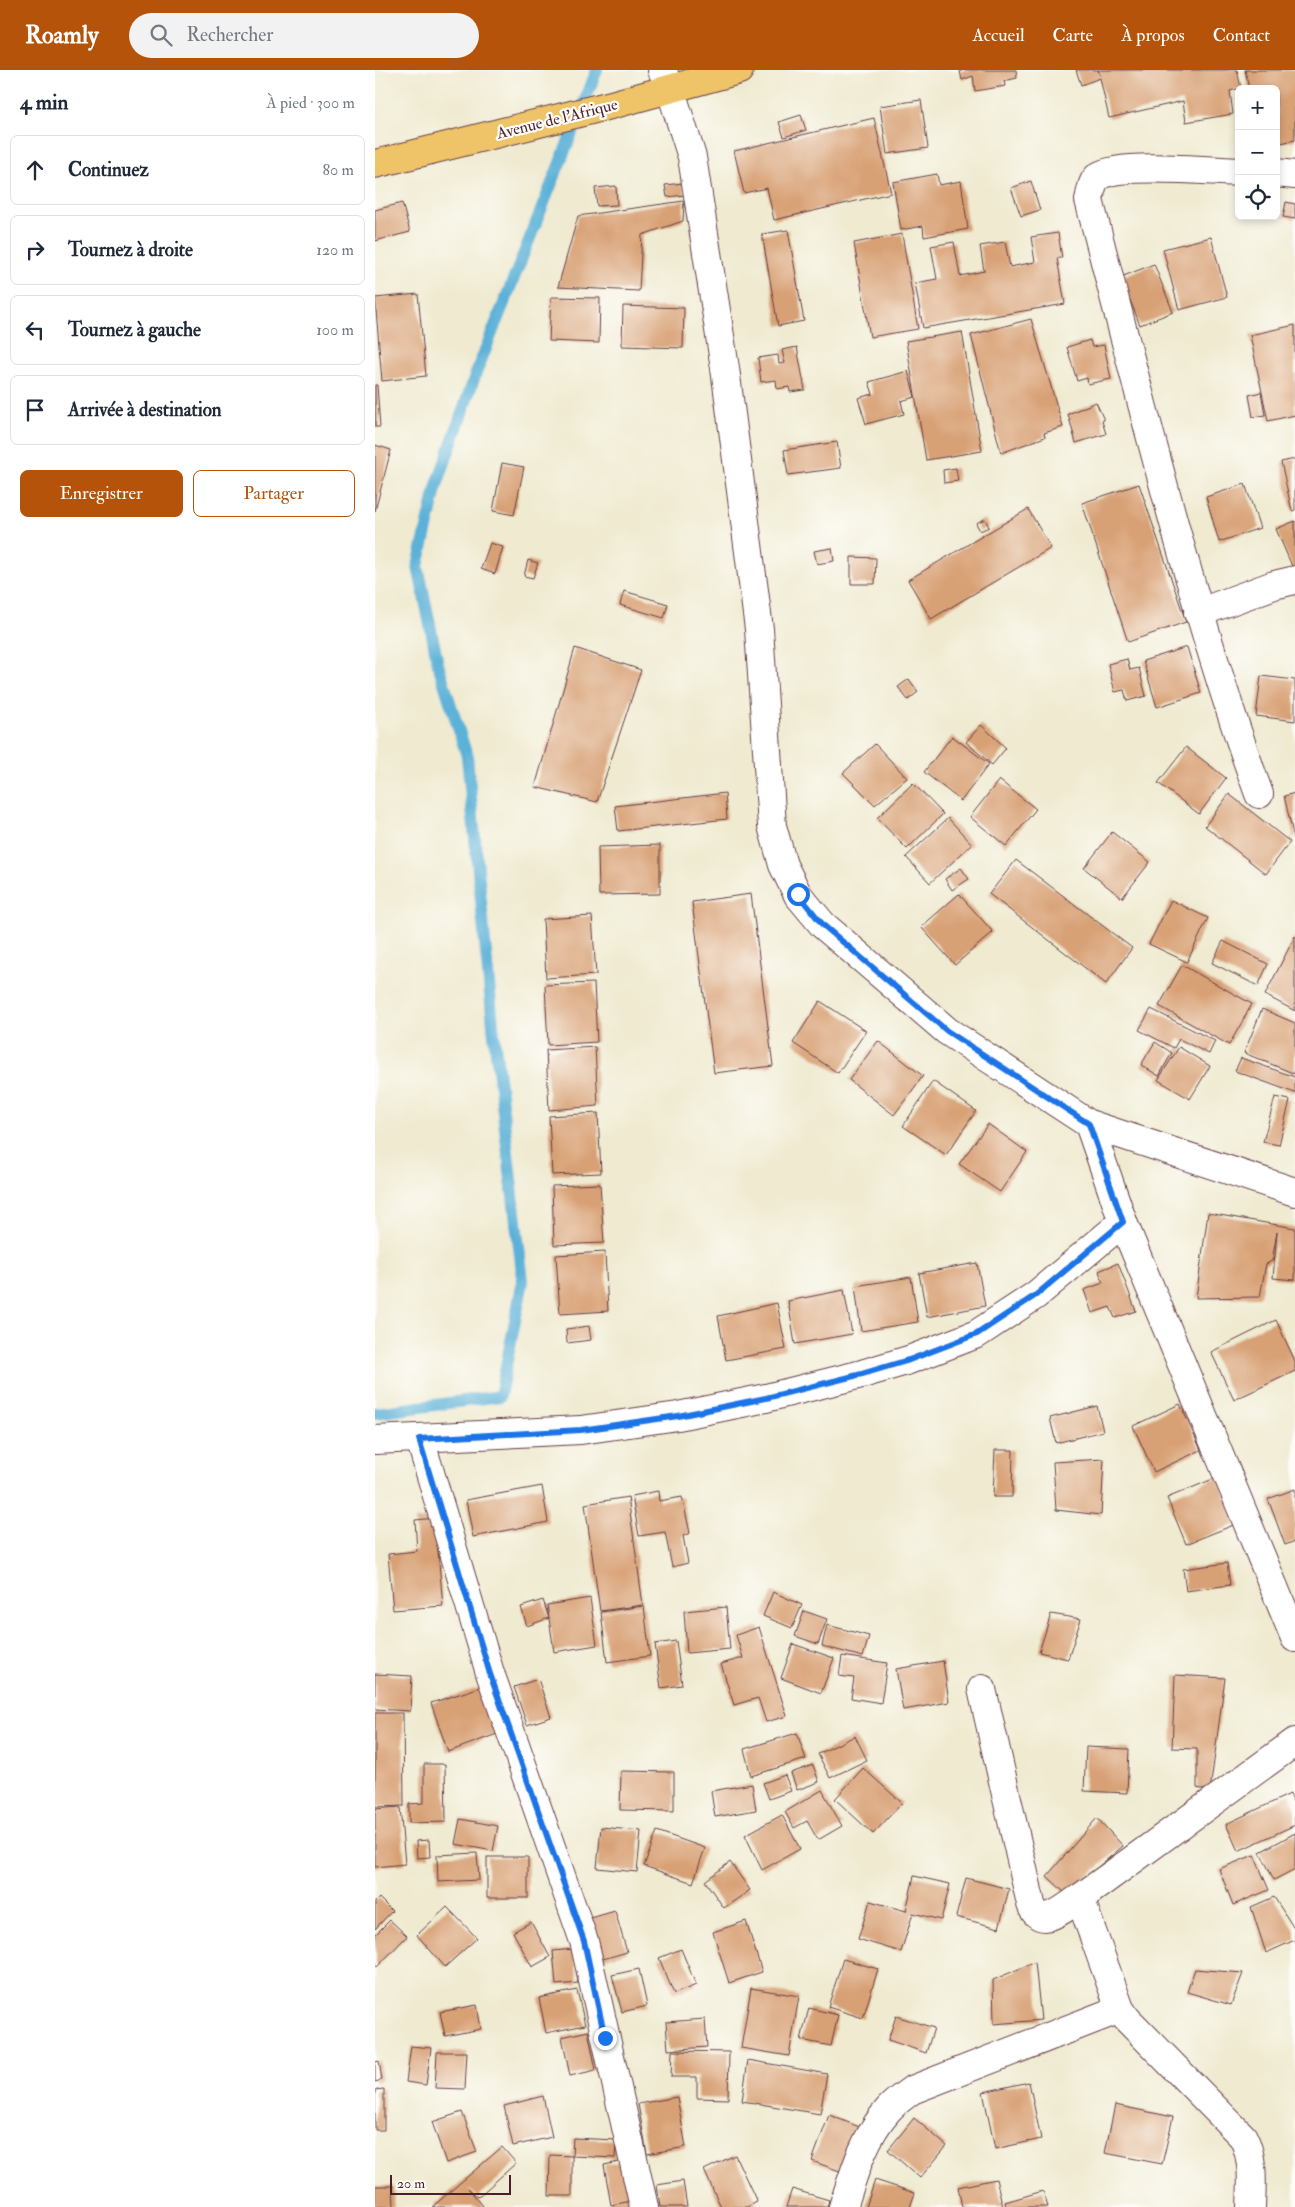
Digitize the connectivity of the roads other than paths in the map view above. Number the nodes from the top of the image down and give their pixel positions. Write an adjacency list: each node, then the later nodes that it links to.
1 (739, 70): 2 (main road, Avenue de l'Afrique)
2 (666, 79): 3 (main road, Avenue de l'Afrique); 10 (street)
3 (375, 164)
4 (1235, 172): 8 (street)
5 (1280, 174): 6 (street)
6 (1295, 176)
7 (1295, 580): 8 (street)
8 (1198, 613): 9 (street)
9 (1259, 794)
10 (1089, 1124): 11 (street); 12 (street)
11 (1295, 1192)
12 (1123, 1222): 13 (street); 15 (street)
13 (419, 1439): 14 (street); 20 (street)
14 (375, 1440)
15 (1295, 1638)
16 (983, 1689): 18 (street)
17 (1295, 1742): 18 (street)
18 (1080, 1898): 19 (street)
19 (1121, 2009): 21 (street); 22 (street)
20 (644, 2207)
21 (843, 2207)
22 (1251, 2207)

